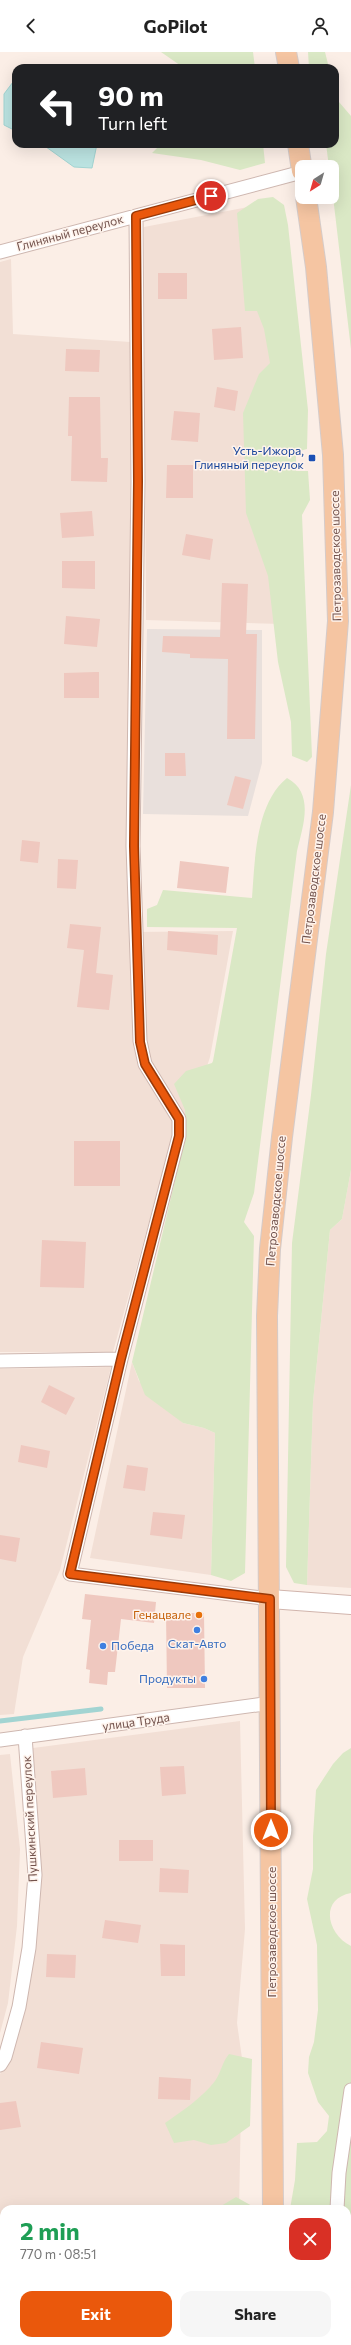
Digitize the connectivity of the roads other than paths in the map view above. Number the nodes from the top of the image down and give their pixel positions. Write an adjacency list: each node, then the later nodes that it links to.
1 (286, 52): 2 (main road)
2 (288, 64)
3 (299, 148): 4 (main road)
4 (300, 160)
5 (295, 173): 7 (street, Глиняный переулок)
6 (307, 204): 11 (main road, Петрозаводское шоссе)
7 (136, 216): 8 (street, Глиняный переулок); 9 (street)
8 (0, 252)
9 (121, 1359): 10 (street); 11 (street)
10 (0, 1360)
11 (270, 1599): 12 (main road); 13 (main road, Петрозаводское шоссе)
12 (351, 1605)
13 (271, 1703): 14 (street, улица Труда); 18 (main road, Петрозаводское шоссе)
14 (25, 1736): 15 (street, улица Труда); 16 (street, Пушкинский переулок)
15 (0, 1740)
16 (0, 2065)
17 (351, 2090): 19 (street)
18 (273, 2205)
19 (337, 2205)

